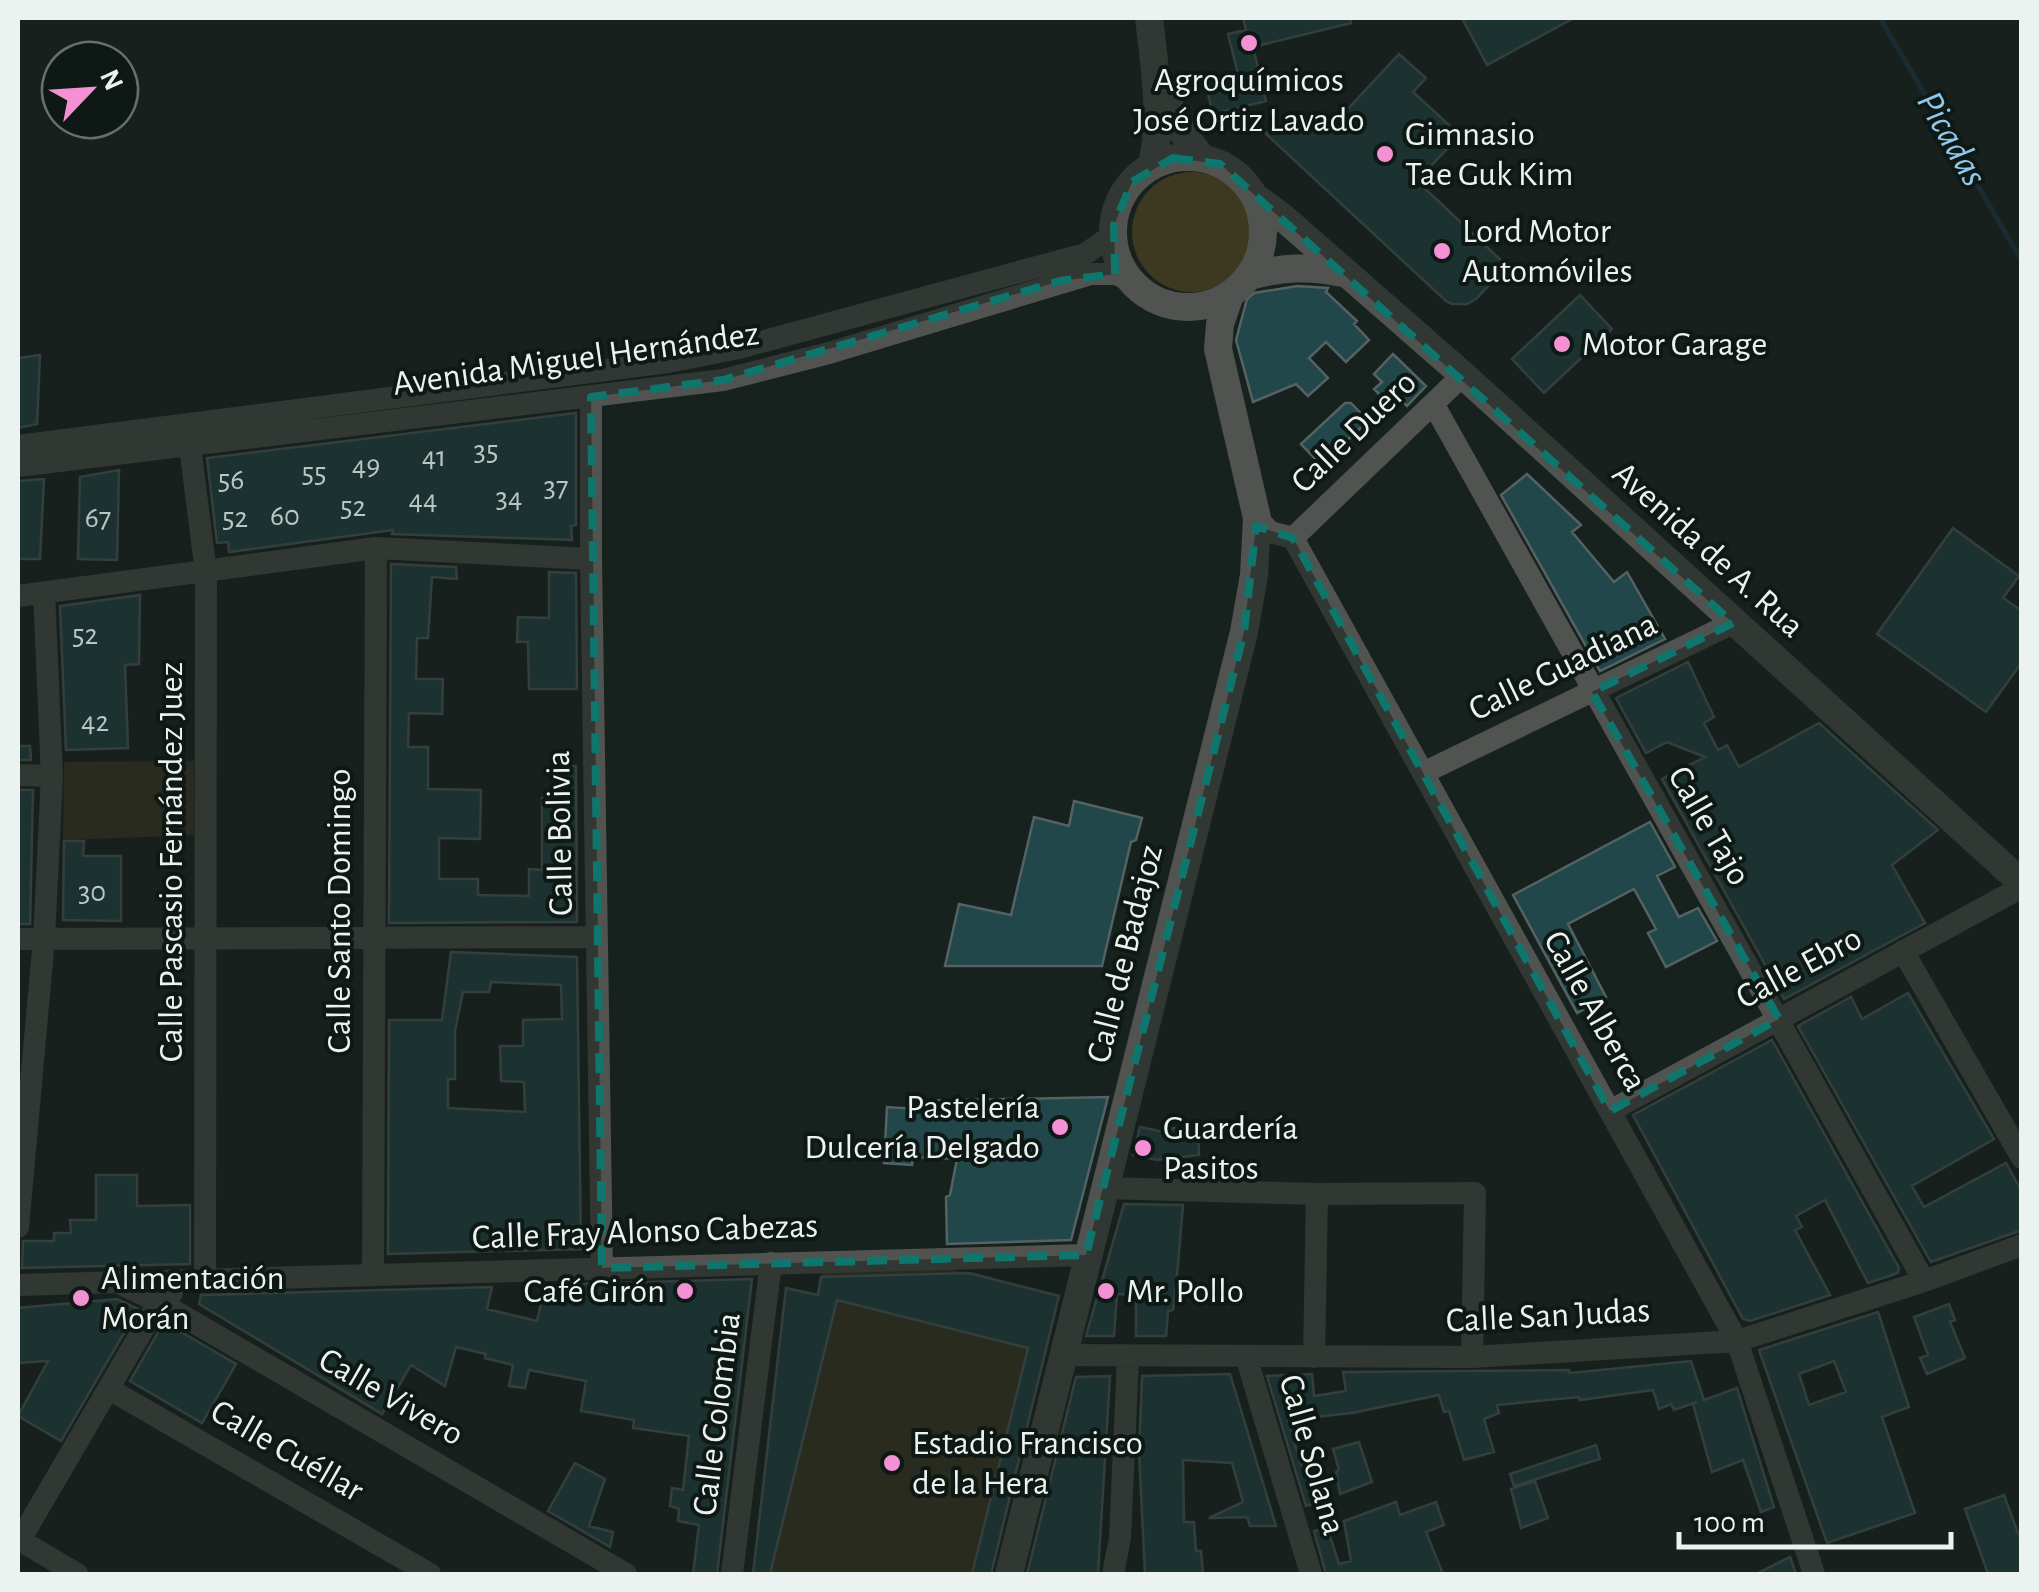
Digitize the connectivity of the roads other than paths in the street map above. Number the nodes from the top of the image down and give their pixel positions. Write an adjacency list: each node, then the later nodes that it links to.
1 (1149, 18): 2 (street)
2 (1156, 79): 3 (street); 4 (street)
3 (1200, 156): 4 (street); 5 (street)
4 (1151, 167): 6 (street)
5 (1254, 197): 7 (street, Avenida de A. Rua); 9 (street)
6 (1114, 234): 8 (street); 15 (street, Avenida Miguel Hernández)
7 (1344, 273): 9 (street); 12 (street, Avenida de A. Rua)
8 (1133, 282): 10 (street); 13 (street, Avenida Miguel Hernández)
9 (1240, 286): 10 (street); 11 (street, Calle de Badajoz)
10 (1185, 308): 11 (street, Calle de Badajoz)
11 (1218, 348): 18 (street, Calle de Badajoz)
12 (1462, 376): 14 (street, Calle Duero); 25 (street, Avenida de A. Rua)
13 (592, 397): 16 (street, Avenida Miguel Hernández); 21 (street, Calle Bolivia)
14 (1434, 405): 19 (street, Calle Duero); 26 (street, Calle Tajo)
15 (18, 446)
16 (190, 446): 17 (street, Avenida Miguel Hernández); 22 (street, Calle Pascasio Fernández Juez)
17 (18, 466)
18 (1256, 518): 19 (street); 40 (street, Calle de Badajoz)
19 (1293, 538): 27 (street, Calle Alberca)
20 (376, 548): 21 (street); 22 (street); 32 (street, Calle Santo Domingo)
21 (591, 558): 33 (street, Calle Bolivia)
22 (206, 572): 23 (street); 31 (street, Calle Pascasio Fernández Juez)
23 (44, 594): 24 (street); 29 (street)
24 (18, 596)
25 (1732, 623): 26 (street, Calle Guadiana); 30 (street, Avenida de A. Rua)
26 (1592, 692): 27 (street, Calle Guadiana); 37 (street, Calle Tajo)
27 (1423, 773): 38 (street, Calle Alberca)
28 (18, 775): 29 (street)
29 (52, 776): 35 (street)
30 (2022, 885): 36 (street, Calle Ebro)
31 (206, 938): 32 (street); 35 (street); 50 (street, Calle Pascasio Fernández Juez)
32 (374, 938): 33 (street); 47 (street, Calle Santo Domingo)
33 (596, 938): 46 (street, Calle Bolivia)
34 (18, 939): 35 (street)
35 (44, 939): 42 (street)
36 (1904, 951): 37 (street, Calle Ebro); 39 (street)
37 (1779, 1019): 38 (street, Calle Ebro); 48 (street, Calle Tajo)
38 (1610, 1110): 54 (street, Calle Alberca)
39 (2022, 1158)
40 (1104, 1188): 41 (street); 44 (street, Calle de Badajoz)
41 (1317, 1194): 57 (street); 58 (street)
42 (18, 1227)
43 (2022, 1245): 48 (street, Calle San Judas)
44 (1086, 1256): 45 (street, Calle Fray Alonso Cabezas); 55 (street, Calle de Badajoz)
45 (771, 1263): 46 (street, Calle Fray Alonso Cabezas); 66 (street, Calle Colombia)
46 (602, 1268): 47 (street, Calle Fray Alonso Cabezas)
47 (373, 1273): 50 (street, Calle Fray Alonso Cabezas)
48 (1924, 1281): 54 (street, Calle San Judas)
49 (118, 1282): 50 (street, Calle Fray Alonso Cabezas); 51 (street, Calle Fray Alonso Cabezas); 52 (street, Calle Vivero)
50 (196, 1283): 52 (street, Calle Fray Alonso Cabezas); 53 (street)
51 (18, 1285)
52 (159, 1302): 53 (street, Calle Vivero); 60 (street)
53 (192, 1322): 65 (street, Calle Vivero)
54 (1738, 1341): 58 (street, Calle San Judas); 71 (street, Calle Alberca)
55 (1062, 1355): 59 (street, Calle San Judas); 67 (street, Calle de Badajoz)
56 (1246, 1356): 57 (street, Calle San Judas); 59 (street, Calle San Judas); 70 (street, Calle Solana)
57 (1314, 1356): 58 (street, Calle San Judas)
58 (1472, 1357)
59 (1128, 1358): 61 (street)
60 (109, 1389): 62 (street); 64 (street, Calle Cuéllar)
61 (1120, 1538): 68 (street); 69 (street)
62 (19, 1540): 63 (street)
63 (77, 1574)
64 (430, 1574)
65 (626, 1574)
66 (732, 1574)
67 (1009, 1574)
68 (1114, 1574)
69 (1127, 1574)
70 (1311, 1574)
71 (1814, 1574)

